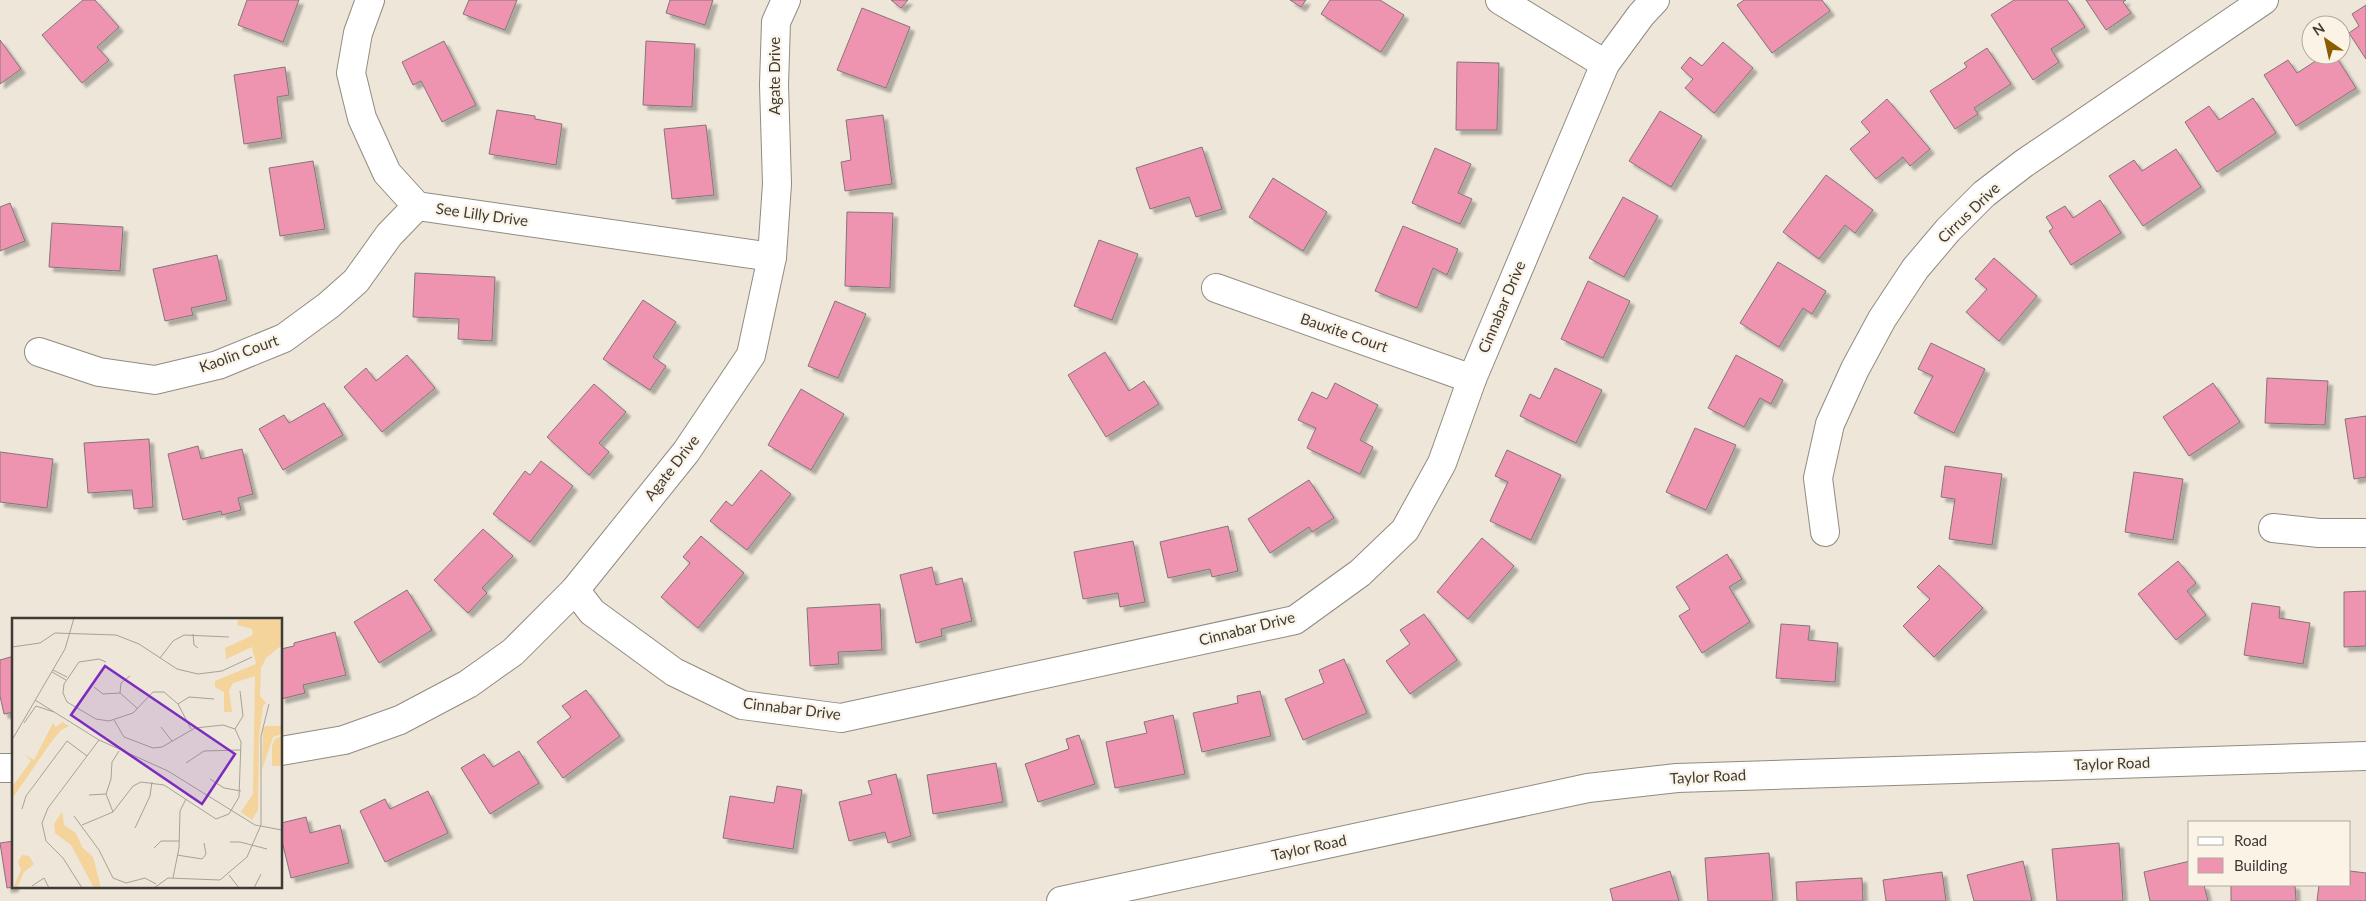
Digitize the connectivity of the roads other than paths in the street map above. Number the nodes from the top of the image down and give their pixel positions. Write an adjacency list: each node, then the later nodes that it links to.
1 (370, 0): 7 (street, See Lilly Drive)
2 (786, 0): 8 (street, Agate Drive)
3 (1500, 0): 6 (street)
4 (1655, 0): 6 (street, Cinnabar Drive)
5 (2264, 0): 13 (street, Cirrus Drive)
6 (1605, 64): 11 (street, Cinnabar Drive)
7 (417, 206): 8 (street, See Lilly Drive); 10 (street, Kaolin Court)
8 (772, 257): 15 (street, Agate Drive)
9 (1216, 288): 11 (street, Bauxite Court)
10 (39, 352)
11 (1472, 379): 15 (street, Cinnabar Drive)
12 (2273, 528): 14 (street)
13 (1825, 532)
14 (2366, 533)
15 (575, 590): 16 (street, Agate Drive)
16 (282, 751)
17 (2366, 756): 18 (street, Taylor Road)
18 (1061, 901)

